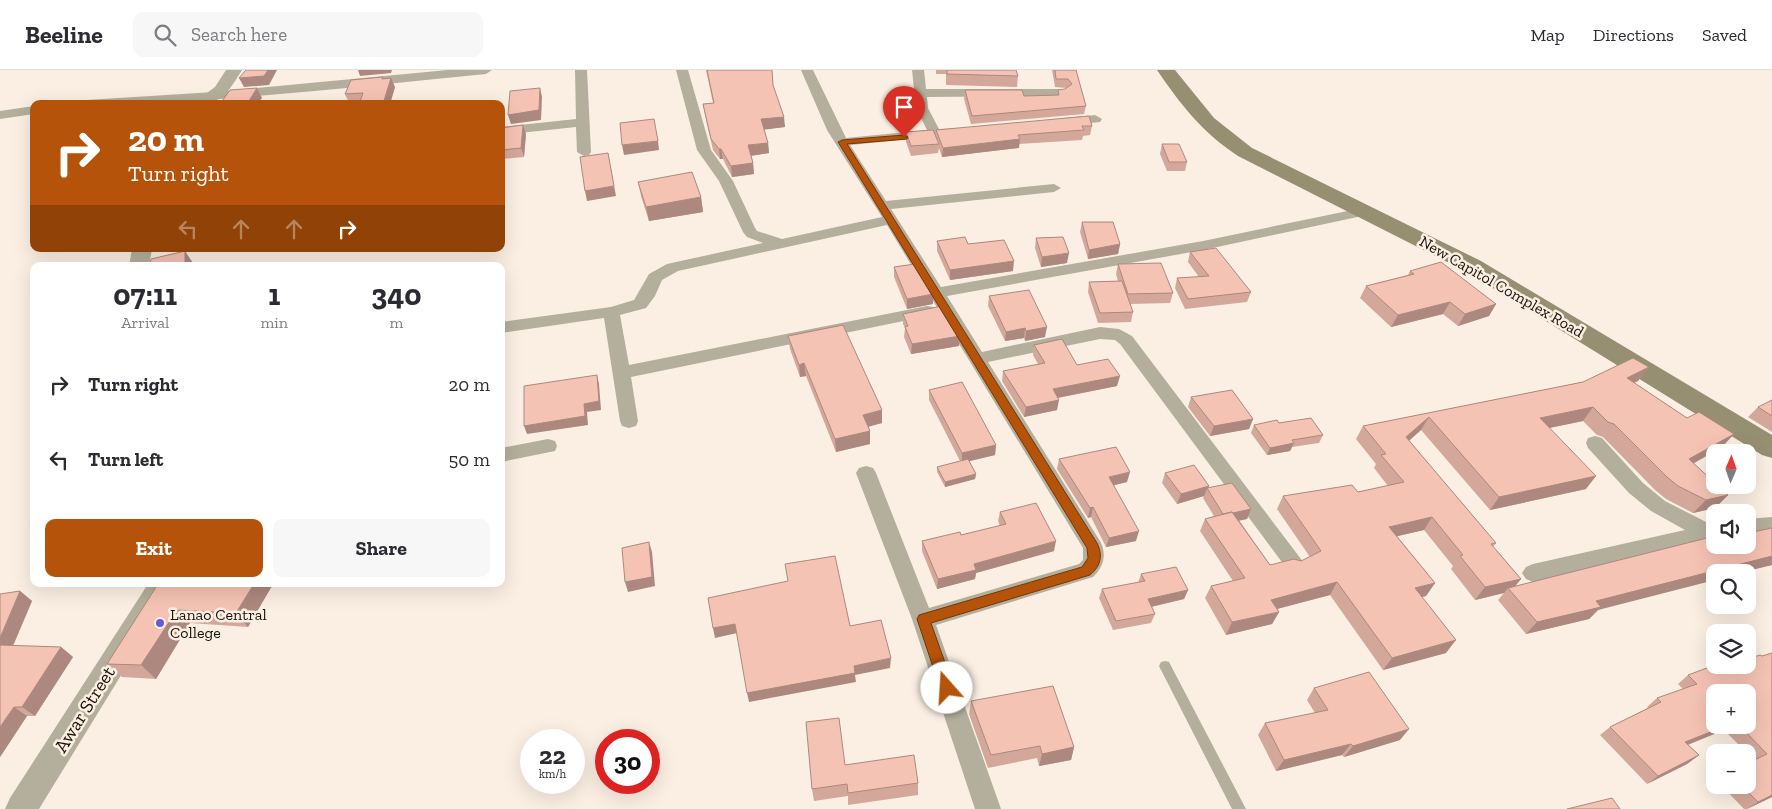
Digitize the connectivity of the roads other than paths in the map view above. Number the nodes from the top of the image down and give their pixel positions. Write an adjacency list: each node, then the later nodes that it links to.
1 (234, 70): 11 (street)
2 (486, 70): 8 (street)
3 (581, 70): 17 (street)
4 (682, 70): 28 (street)
5 (807, 70): 22 (street)
6 (918, 70): 10 (street)
7 (1166, 70): 26 (main road, New Capitol Complex Road)
8 (427, 73): 11 (street)
9 (1062, 92): 10 (street)
10 (920, 93): 21 (street)
11 (215, 96): 12 (street); 13 (street)
12 (150, 100)
13 (208, 100)
14 (30, 111): 15 (street)
15 (0, 115)
16 (1095, 120): 18 (street)
17 (582, 122): 19 (street); 23 (street)
18 (1050, 124)
19 (505, 130)
20 (977, 130): 21 (street)
21 (935, 133): 22 (street)
22 (842, 142): 25 (street)
23 (584, 152)
24 (1054, 188): 25 (street)
25 (881, 206): 27 (street)
26 (1362, 212): 29 (street); 37 (main road, New Capitol Complex Road)
27 (891, 220): 28 (street); 29 (street)
28 (780, 244): 30 (street)
29 (941, 300): 32 (street); 33 (street)
30 (611, 312): 31 (street); 33 (street)
31 (505, 327)
32 (976, 358): 44 (street); 47 (street)
33 (621, 373): 34 (street)
34 (629, 421)
35 (1594, 443): 42 (street)
36 (548, 446): 38 (street)
37 (1772, 448)
38 (505, 454)
39 (866, 473): 47 (street)
40 (1772, 525): 41 (street)
41 (1756, 526)
42 (1706, 529)
43 (1706, 532): 45 (street)
44 (1294, 563)
45 (1533, 573)
46 (161, 587): 49 (street, Awar Street)
47 (923, 619): 50 (street)
48 (1165, 666): 51 (lane)
49 (21, 809)
50 (988, 809)
51 (1239, 809)

